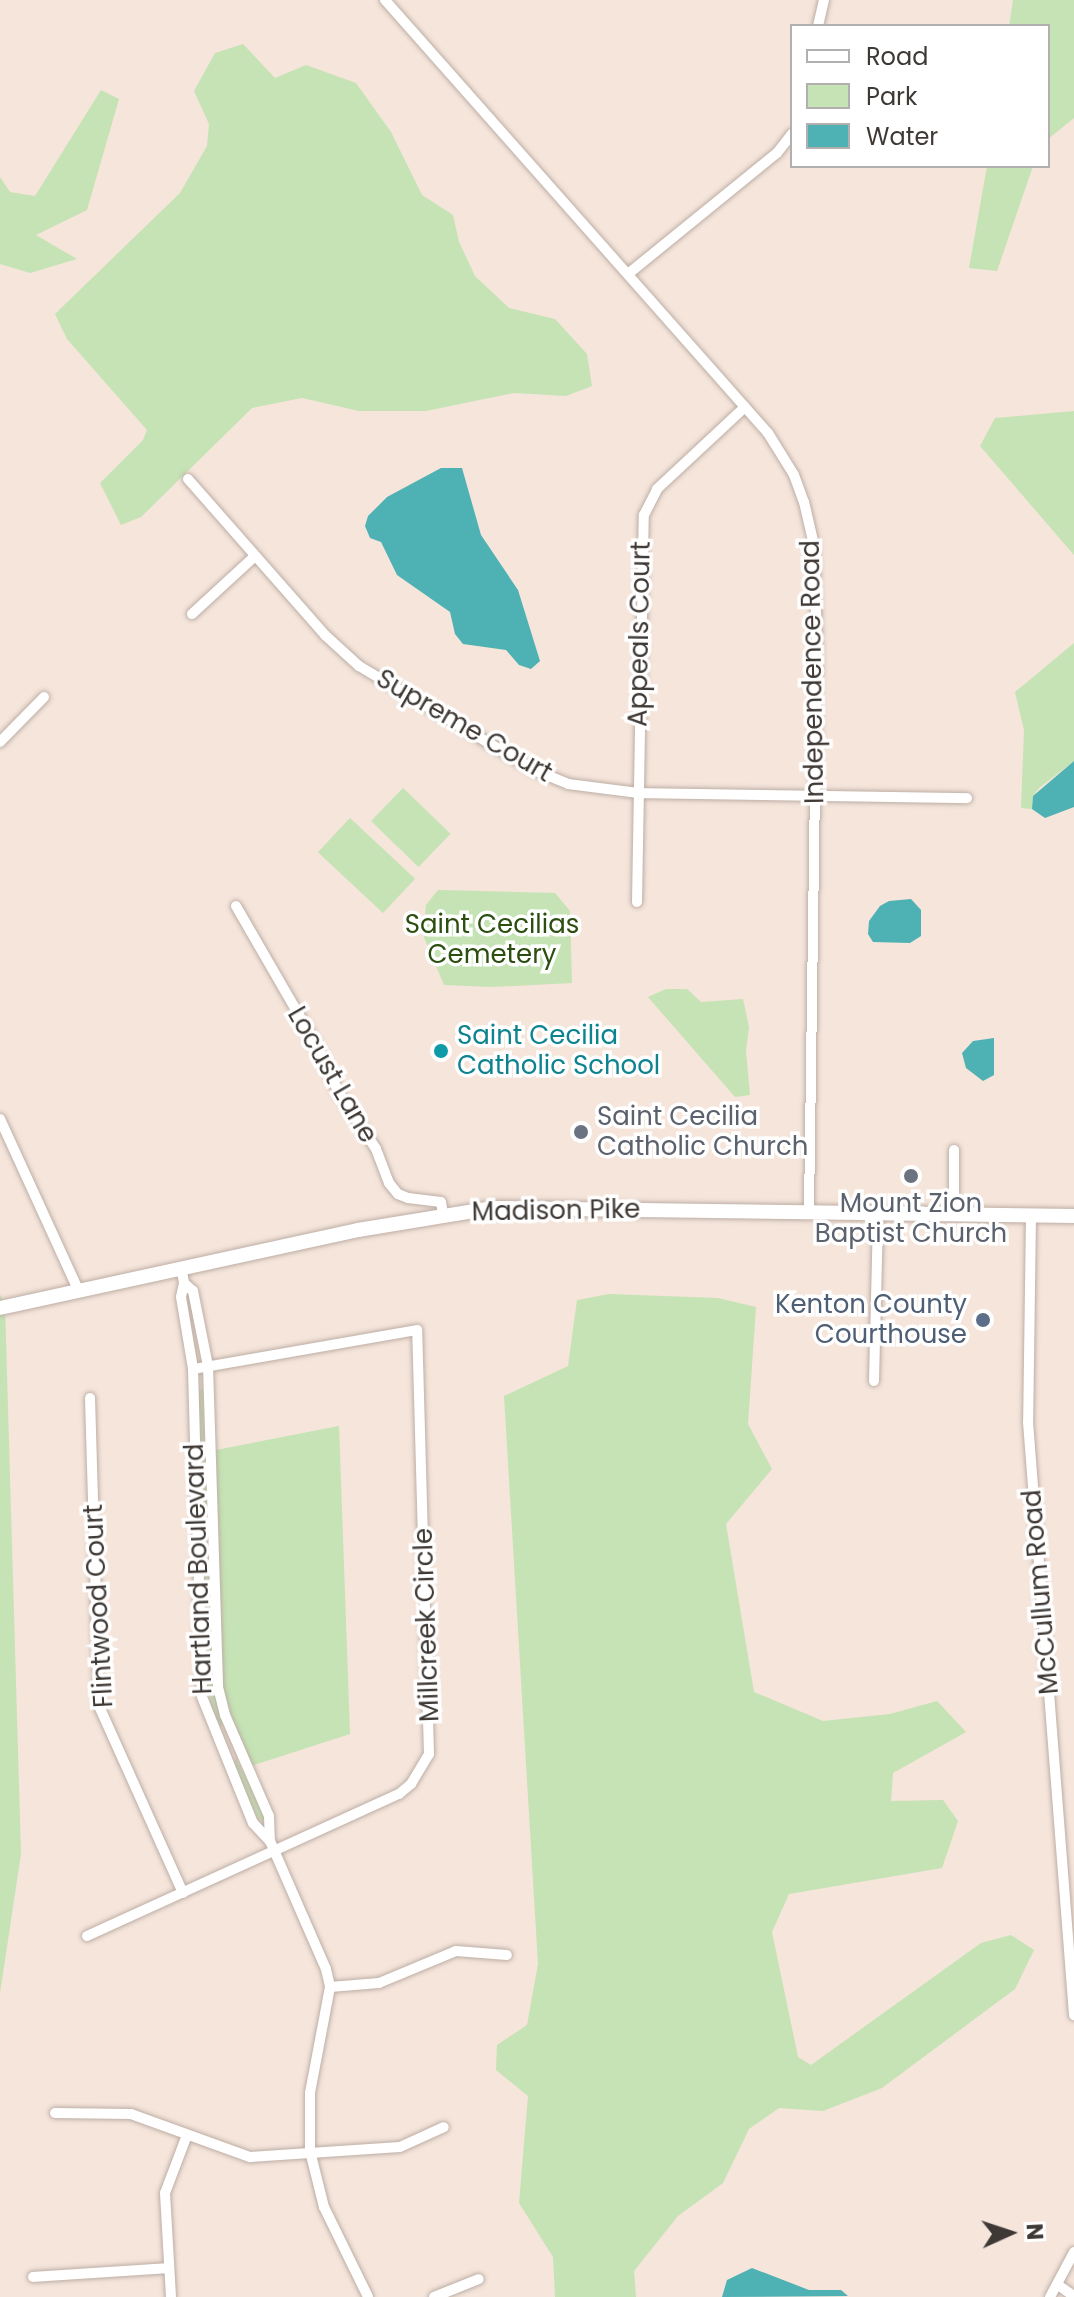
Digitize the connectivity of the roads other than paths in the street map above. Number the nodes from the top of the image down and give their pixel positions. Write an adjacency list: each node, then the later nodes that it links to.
1 (385, 0): 5 (street, Independence Road)
2 (824, 0): 3 (street)
3 (818, 24)
4 (790, 138): 5 (street)
5 (628, 274): 6 (street, Independence Road)
6 (745, 407): 12 (street, Appeals Court); 13 (street, Independence Road)
7 (188, 479): 8 (street, Supreme Court)
8 (255, 556): 9 (street); 12 (street, Supreme Court)
9 (192, 614)
10 (44, 697): 11 (street)
11 (0, 742)
12 (638, 793): 13 (street, Supreme Court); 15 (street, Appeals Court)
13 (815, 795): 14 (street, Supreme Court); 19 (street, Independence Road)
14 (967, 798)
15 (637, 902)
16 (236, 906): 21 (street, Locust Lane)
17 (0, 1119): 26 (street)
18 (954, 1150): 22 (street)
19 (809, 1212): 20 (main road, Madison Pike); 21 (main road, Madison Pike)
20 (878, 1214): 22 (main road, Madison Pike); 30 (street)
21 (443, 1215): 25 (main road, Madison Pike)
22 (954, 1215): 23 (main road, Madison Pike)
23 (1031, 1216): 24 (main road, Madison Pike); 37 (street, McCullum Road)
24 (1074, 1216)
25 (183, 1275): 26 (main road, Madison Pike); 28 (street, Hartland Boulevard); 29 (street, Hartland Boulevard)
26 (78, 1289): 27 (main road, Madison Pike)
27 (0, 1308)
28 (208, 1366): 29 (street, Millcreek Circle); 32 (street, Hartland Boulevard); 32 (street, Millcreek Circle)
29 (193, 1369): 32 (street, Hartland Boulevard)
30 (874, 1381)
31 (90, 1398): 33 (street, Flintwood Court)
32 (273, 1846): 33 (street, Millcreek Circle); 36 (street, Hartland Boulevard)
33 (183, 1893): 34 (street, Millcreek Circle)
34 (87, 1936)
35 (507, 1955): 36 (street)
36 (330, 1987): 41 (street, Hartland Boulevard)
37 (1074, 2015)
38 (55, 2113): 40 (street)
39 (444, 2127): 41 (street)
40 (187, 2135): 41 (street); 43 (street)
41 (310, 2151): 49 (street, Hartland Boulevard)
42 (1074, 2252): 46 (street)
43 (169, 2268): 44 (street); 48 (street)
44 (33, 2277)
45 (479, 2279): 50 (street)
46 (1058, 2285): 47 (street); 51 (street)
47 (1074, 2296)
48 (171, 2297)
49 (368, 2297)
50 (434, 2297)
51 (1050, 2297)

